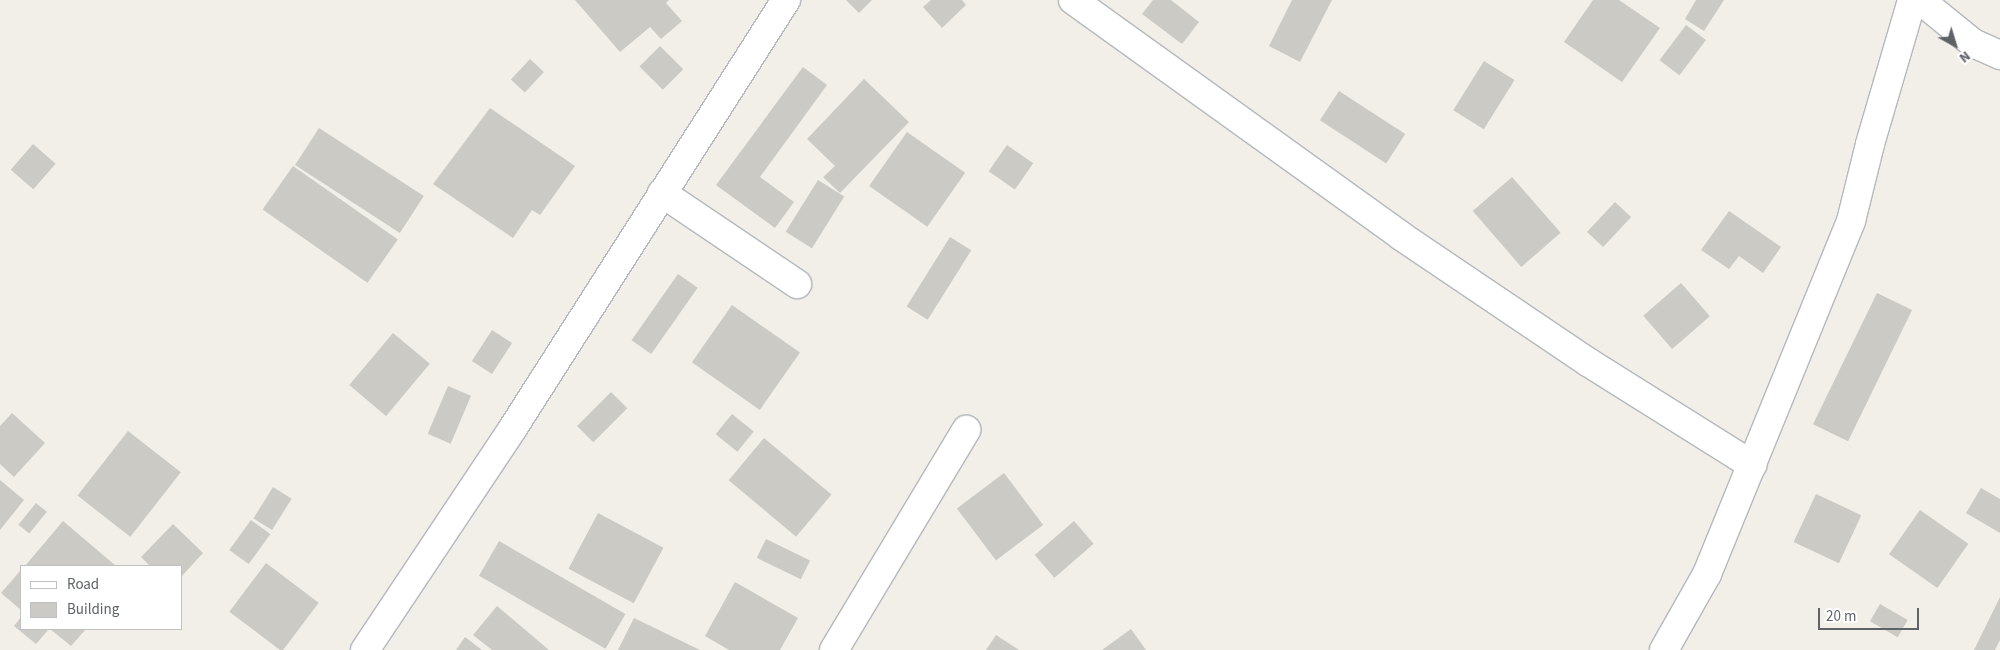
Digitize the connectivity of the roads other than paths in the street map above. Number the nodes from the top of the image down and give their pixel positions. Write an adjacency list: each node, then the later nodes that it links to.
1 (786, 0): 6 (street)
2 (1073, 0): 9 (street)
3 (1912, 0): 9 (street)
4 (1920, 0): 5 (street)
5 (2000, 55)
6 (662, 193): 7 (street); 10 (street)
7 (797, 284)
8 (966, 430): 11 (street)
9 (1752, 465): 12 (street)
10 (365, 650)
11 (834, 650)
12 (1664, 650)

